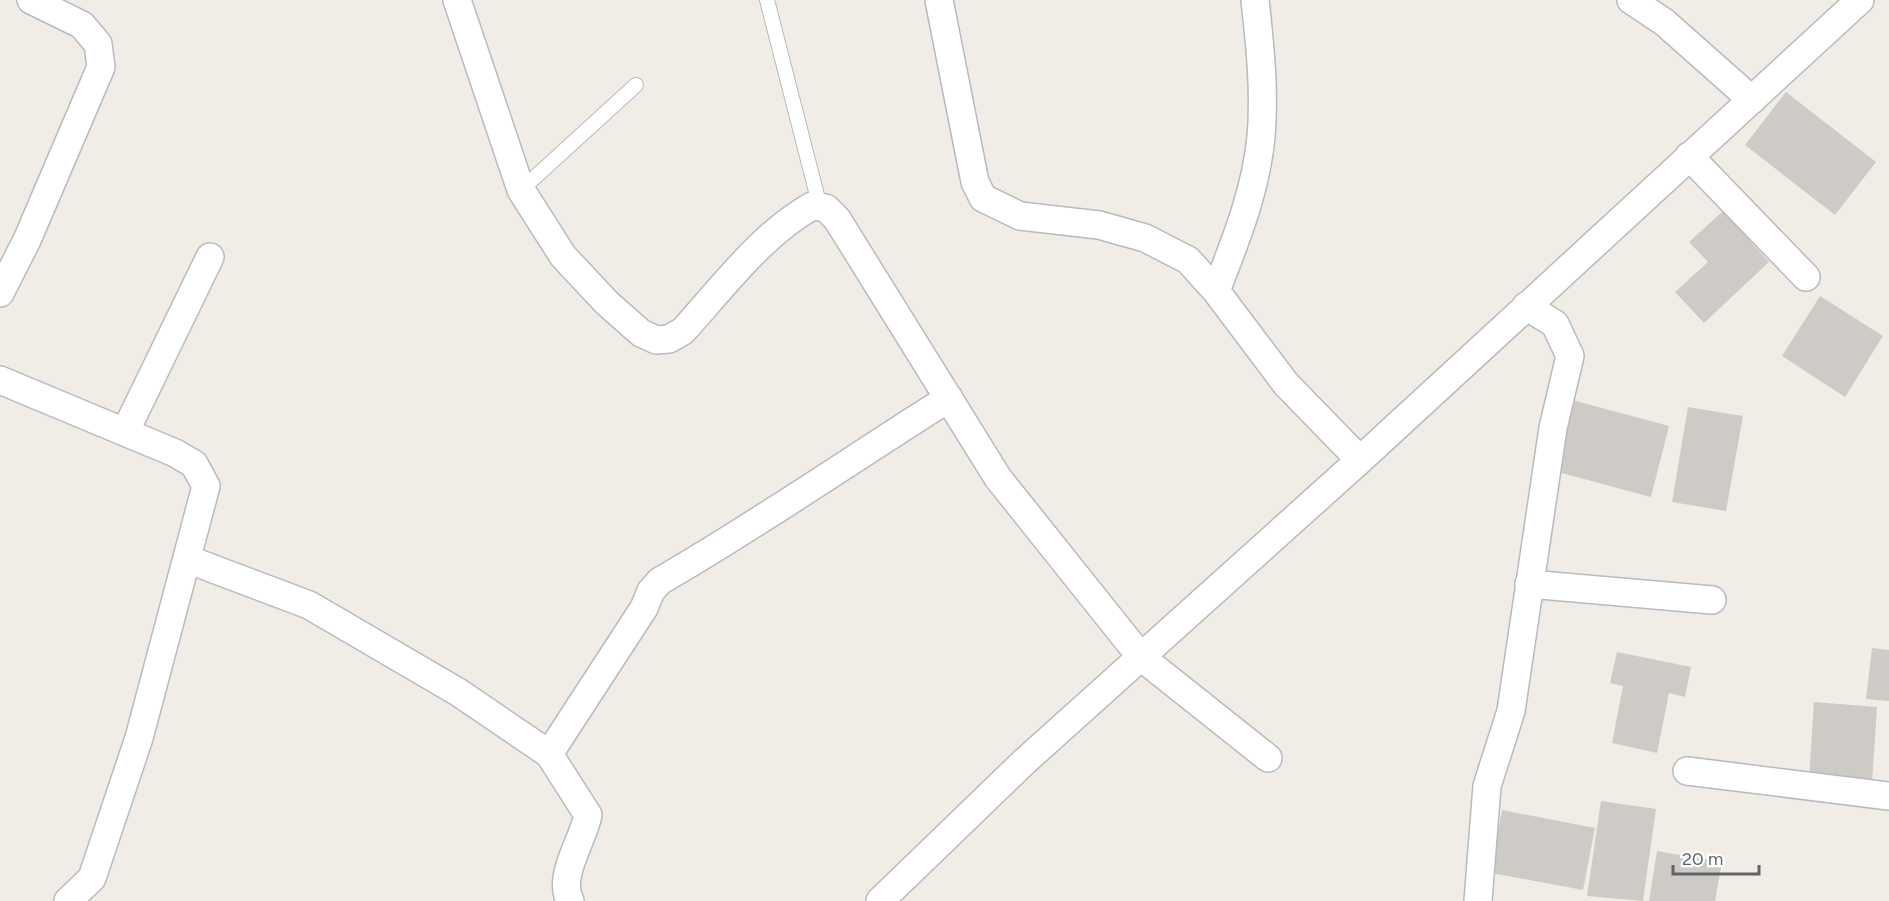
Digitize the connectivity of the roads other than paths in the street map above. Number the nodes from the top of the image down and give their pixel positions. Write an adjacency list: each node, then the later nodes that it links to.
1 (31, 0): 16 (street)
2 (457, 0): 11 (street)
3 (767, 0): 12 (lane)
4 (939, 0): 15 (street)
5 (1255, 0): 15 (street)
6 (1631, 0): 9 (street)
7 (1860, 0): 9 (street)
8 (636, 85): 11 (lane)
9 (1752, 100): 10 (street)
10 (1689, 156): 14 (street); 17 (street)
11 (521, 190): 12 (street)
12 (820, 207): 19 (street)
13 (210, 257): 20 (street)
14 (1806, 278)
15 (1216, 291): 21 (street)
16 (0, 293)
17 (1526, 306): 21 (street); 23 (street)
18 (0, 380): 20 (street)
19 (949, 398): 25 (street); 26 (street)
20 (126, 430): 22 (street)
21 (1360, 460): 25 (street)
22 (188, 559): 26 (street); 30 (street)
23 (1529, 584): 24 (street); 33 (street)
24 (1712, 600)
25 (1141, 657): 27 (street); 32 (street)
26 (549, 754): 31 (street)
27 (1268, 758)
28 (1687, 771): 29 (street)
29 (1889, 796)
30 (68, 901)
31 (570, 901)
32 (880, 901)
33 (1478, 901)

